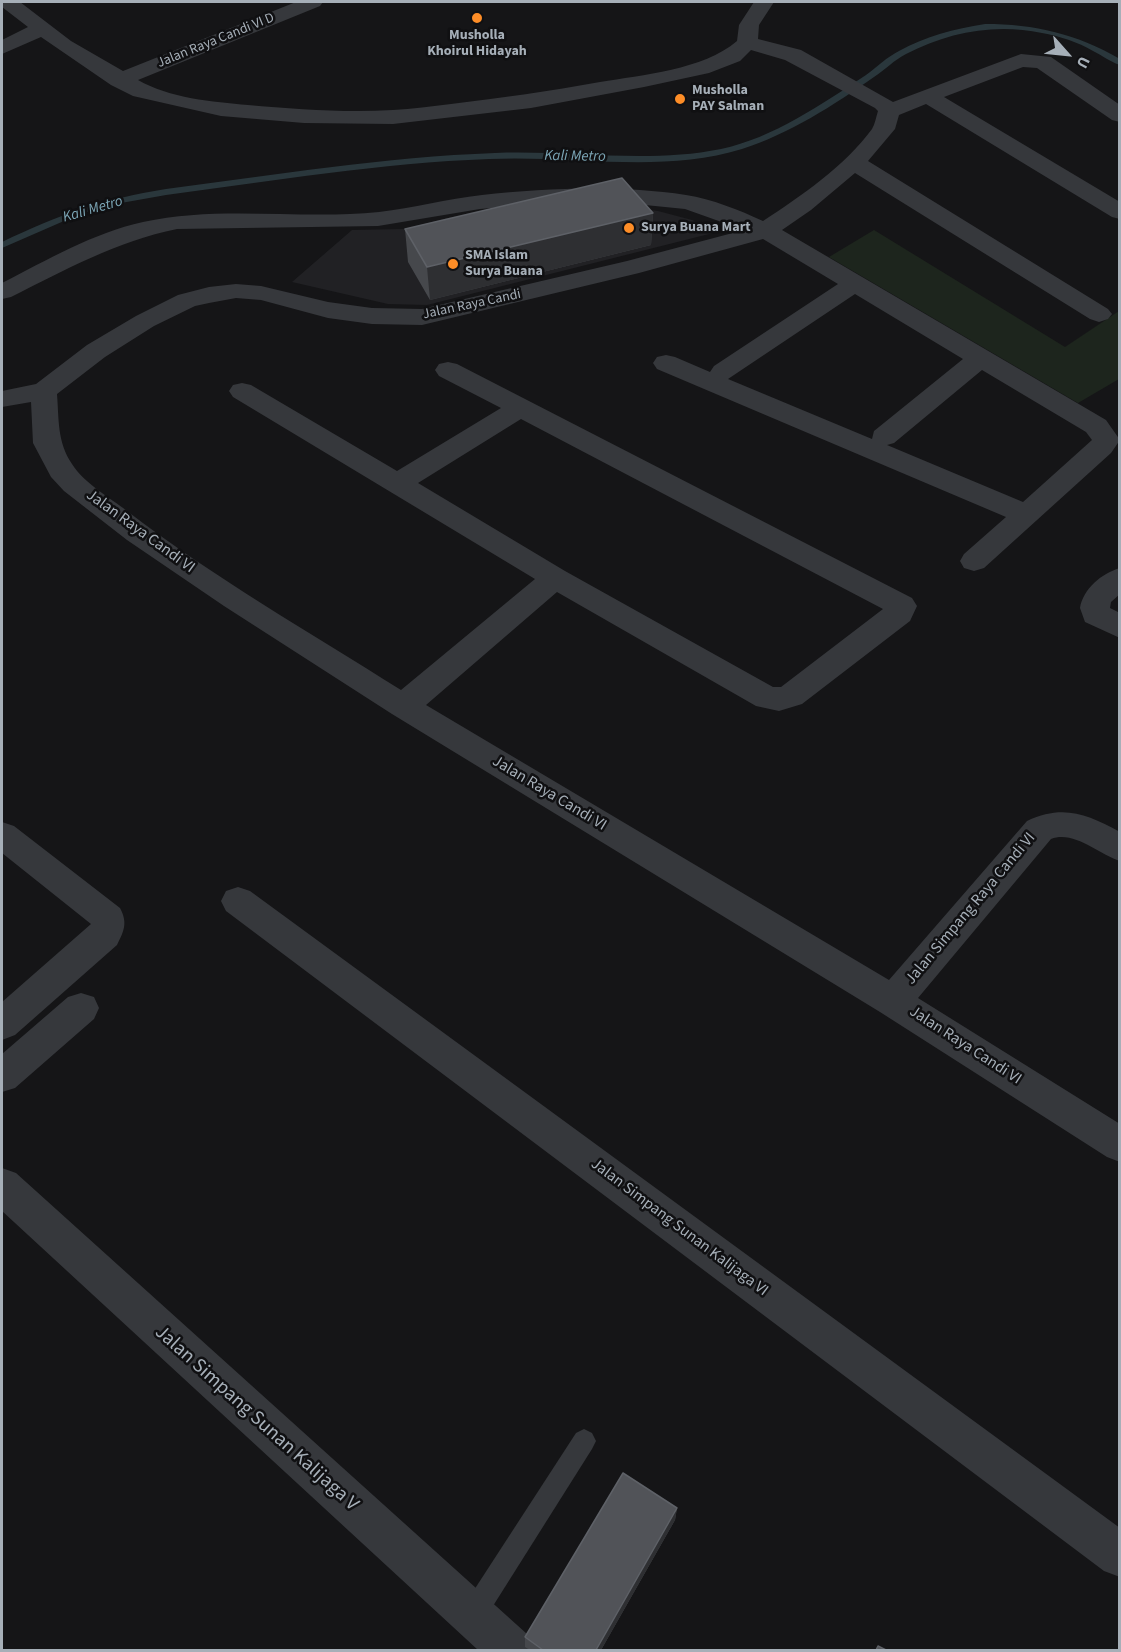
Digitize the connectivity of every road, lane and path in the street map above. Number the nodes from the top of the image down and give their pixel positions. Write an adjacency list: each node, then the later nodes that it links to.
1 (8, 2): 4 (street)
2 (313, 2): 7 (street, Jalan Raya Candi VI D)
3 (764, 2): 5 (street)
4 (41, 29): 6 (street); 7 (street)
5 (747, 43): 7 (street); 9 (street)
6 (2, 48)
7 (119, 80)
8 (935, 101): 9 (street); 10 (street); 12 (street)
9 (885, 114): 11 (street, Jalan Raya Candi)
10 (1119, 115)
11 (854, 162): 13 (street, Jalan Raya Candi); 16 (street)
12 (1119, 212)
13 (765, 230): 14 (street); 15 (street); 21 (street, Jalan Raya Candi)
14 (855, 284): 17 (street); 20 (street)
15 (2, 292)
16 (1099, 314)
17 (980, 358): 25 (street); 27 (street)
18 (666, 363): 27 (street)
19 (448, 370): 24 (street)
20 (723, 372)
21 (44, 391): 23 (street); 32 (street, Jalan Raya Candi VI)
22 (242, 391): 26 (street)
23 (2, 399)
24 (522, 407): 26 (street); 29 (street)
25 (884, 437)
26 (397, 483): 29 (street)
27 (1026, 514): 28 (street)
28 (974, 561)
29 (555, 578): 32 (street)
30 (1119, 578): 31 (street)
31 (1119, 627)
32 (403, 706): 36 (street, Jalan Raya Candi VI)
33 (2, 835): 38 (street)
34 (1119, 848): 36 (street, Jalan Simpang Raya Candi VI)
35 (238, 901): 43 (street, Jalan Simpang Sunan Kalijaga VI)
36 (893, 1001): 40 (street, Jalan Raya Candi VI)
37 (81, 1008): 39 (street)
38 (2, 1024)
39 (2, 1076)
40 (1119, 1145)
41 (2, 1186): 44 (street, Jalan Simpang Sunan Kalijaga V)
42 (584, 1441): 44 (lane)
43 (1119, 1555)
44 (472, 1616): 45 (street, Jalan Simpang Sunan Kalijaga V)
45 (512, 1650)

